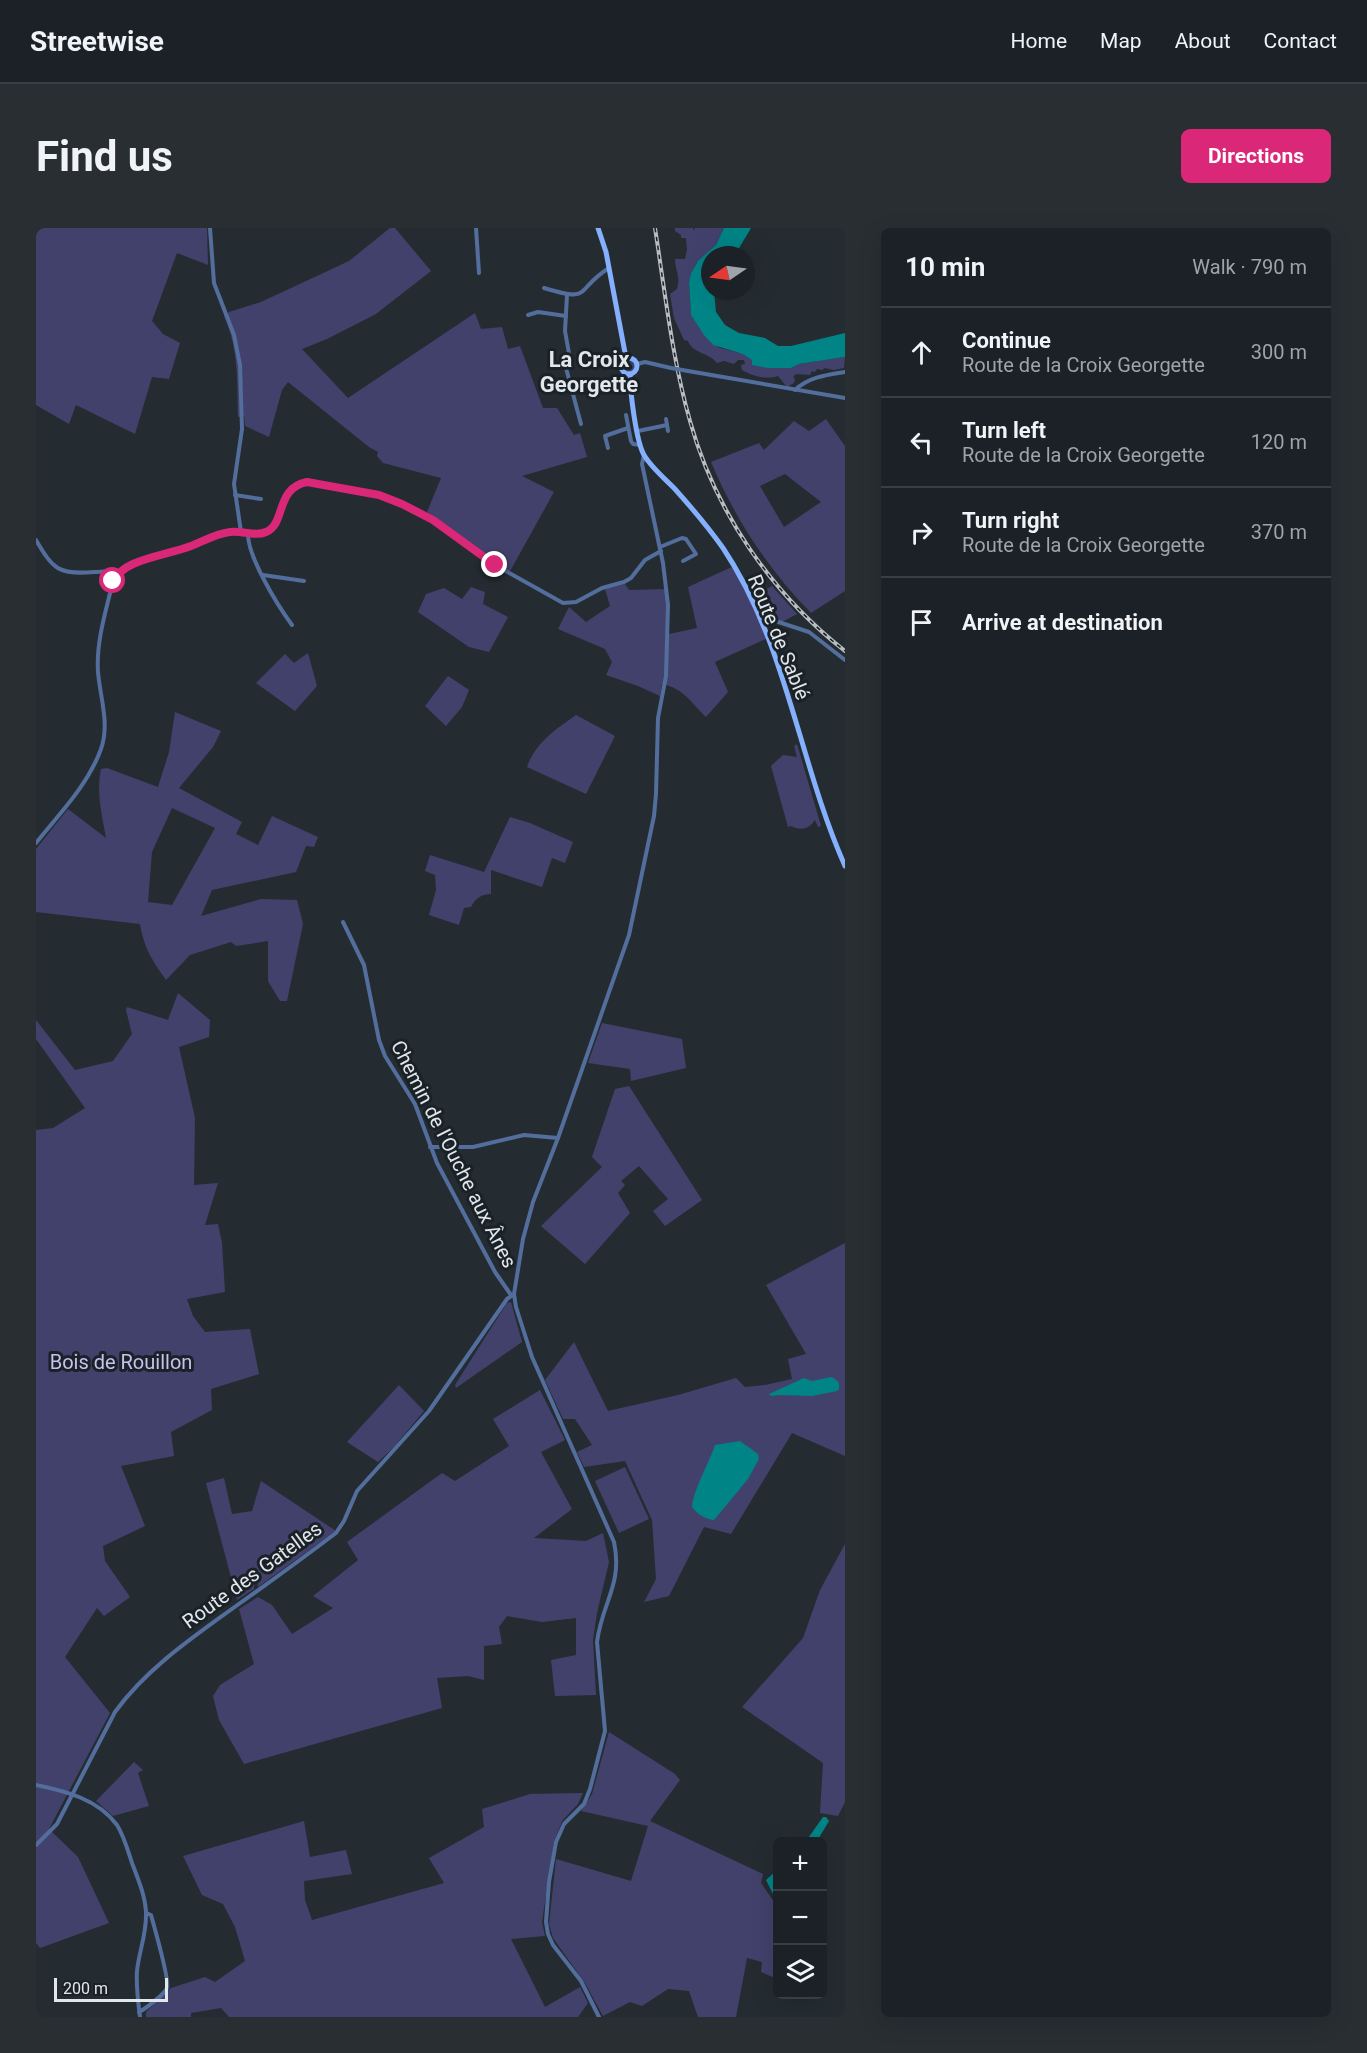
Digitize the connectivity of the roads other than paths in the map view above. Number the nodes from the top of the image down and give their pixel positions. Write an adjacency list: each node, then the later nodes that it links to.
1 (210, 228): 26 (street)
2 (476, 228): 5 (street)
3 (598, 228): 4 (main road)
4 (609, 268): 7 (street); 10 (main road)
5 (479, 273)
6 (544, 288): 7 (street)
7 (567, 295): 9 (street)
8 (528, 315): 9 (street)
9 (566, 316): 18 (street)
10 (626, 358): 11 (main road); 13 (main road)
11 (637, 364): 13 (main road); 14 (street, bridge)
12 (845, 372): 14 (street)
13 (630, 374): 21 (main road, Route de Sablé)
14 (794, 390): 15 (street)
15 (845, 398)
16 (626, 415): 20 (street)
17 (666, 419): 19 (street)
18 (581, 424)
19 (667, 425): 21 (street); 22 (street)
20 (628, 428): 23 (street); 24 (street)
21 (638, 431): 23 (main road, Route de Sablé)
22 (668, 431)
23 (640, 444): 25 (main road, Route de Sablé)
24 (608, 448)
25 (644, 455): 31 (street); 36 (main road, Route de Sablé)
26 (235, 495): 27 (street); 28 (street)
27 (261, 499)
28 (241, 532): 29 (street); 33 (street)
29 (248, 533): 31 (street); 34 (street)
30 (36, 540): 33 (street)
31 (660, 549): 32 (street); 42 (street)
32 (683, 561)
33 (117, 574): 39 (street)
34 (262, 574): 35 (street); 37 (street)
35 (304, 581)
36 (759, 616): 38 (street); 40 (main road, Route de Sablé)
37 (292, 625)
38 (845, 660)
39 (36, 843)
40 (845, 866)
41 (343, 922): 43 (street, Chemin de l'Ouche aux Ânes)
42 (558, 1138): 43 (street); 44 (street)
43 (430, 1147): 44 (street, Chemin de l'Ouche aux Ânes)
44 (513, 1295): 46 (street, Route des Gatelles); 50 (street)
45 (36, 1785): 46 (street)
46 (73, 1794): 47 (street, Route des Gatelles); 48 (street)
47 (36, 1845)
48 (146, 1913): 49 (street); 49 (street)
49 (139, 2014)
50 (598, 2017)

